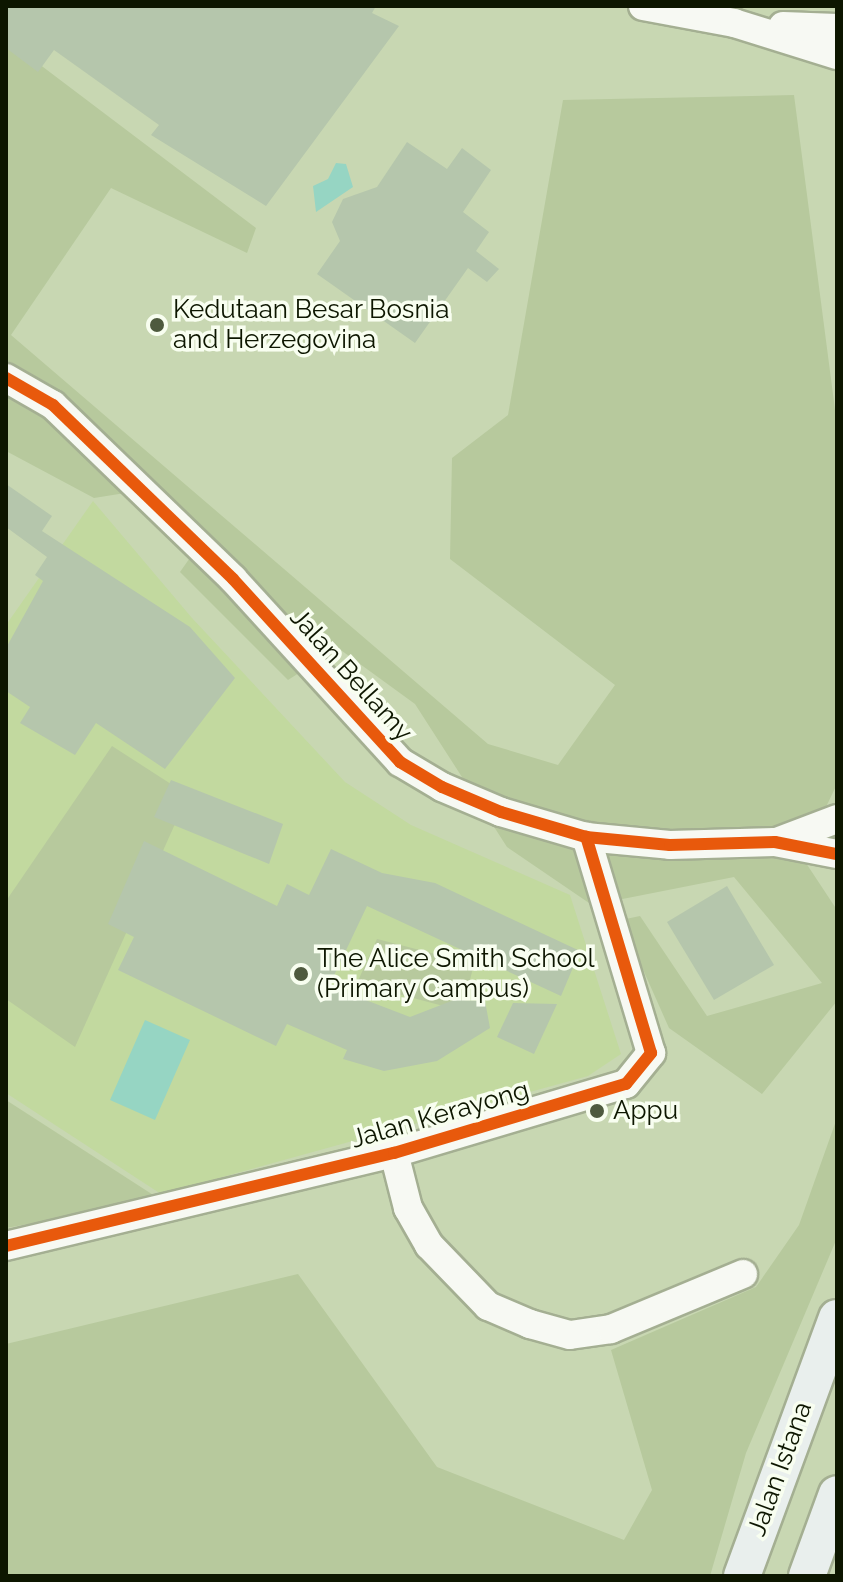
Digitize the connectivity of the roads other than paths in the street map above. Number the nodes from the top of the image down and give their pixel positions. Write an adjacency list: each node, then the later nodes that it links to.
1 (643, 6): 2 (street)
2 (734, 23): 3 (street); 4 (street)
3 (831, 28)
4 (837, 55)
5 (6, 378): 7 (street, Jalan Bellamy)
6 (837, 819): 8 (street, Jalan Bellamy)
7 (586, 837): 8 (street, Jalan Bellamy); 10 (street, Jalan Kerayong)
8 (775, 842): 9 (street, Jalan Bellamy)
9 (837, 854)
10 (394, 1153): 11 (street, Jalan Kerayong); 12 (street)
11 (6, 1246)
12 (743, 1274)
13 (837, 1305): 15 (main road)
14 (837, 1318): 15 (main road, Jalan Istana)
15 (818, 1365): 17 (main road, Jalan Istana)
16 (837, 1494): 18 (main road)
17 (742, 1576)
18 (807, 1576)

